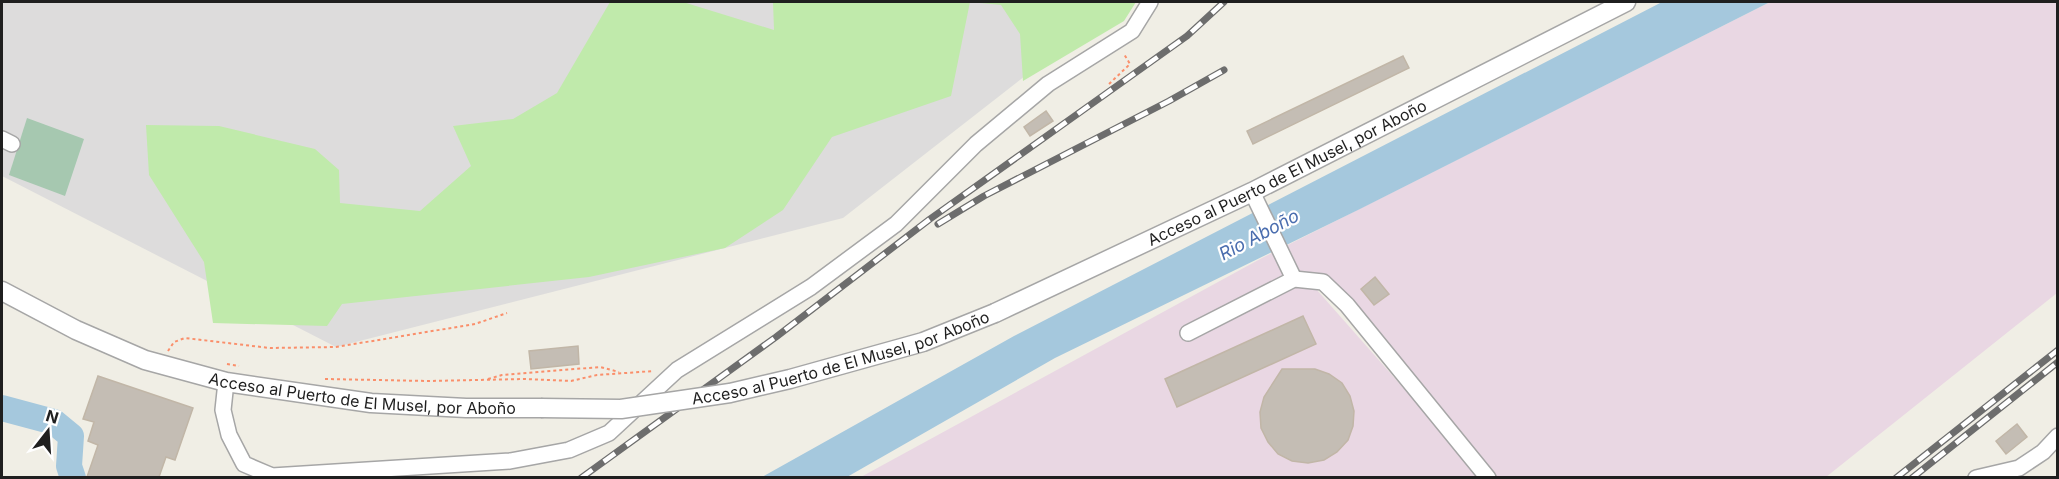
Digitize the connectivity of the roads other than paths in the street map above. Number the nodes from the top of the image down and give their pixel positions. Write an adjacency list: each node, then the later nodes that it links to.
1 (1150, 2): 7 (street)
2 (1626, 2): 3 (street, Acceso al Puerto de El Musel, por Aboño)
3 (1255, 196): 4 (street); 7 (street, Acceso al Puerto de El Musel, por Aboño, bridge)
4 (1294, 279): 6 (street); 9 (street)
5 (2, 291): 7 (street, Acceso al Puerto de El Musel, por Aboño)
6 (1188, 333)
7 (226, 382)
8 (2058, 436): 10 (street)
9 (1488, 477)
10 (1976, 477)

